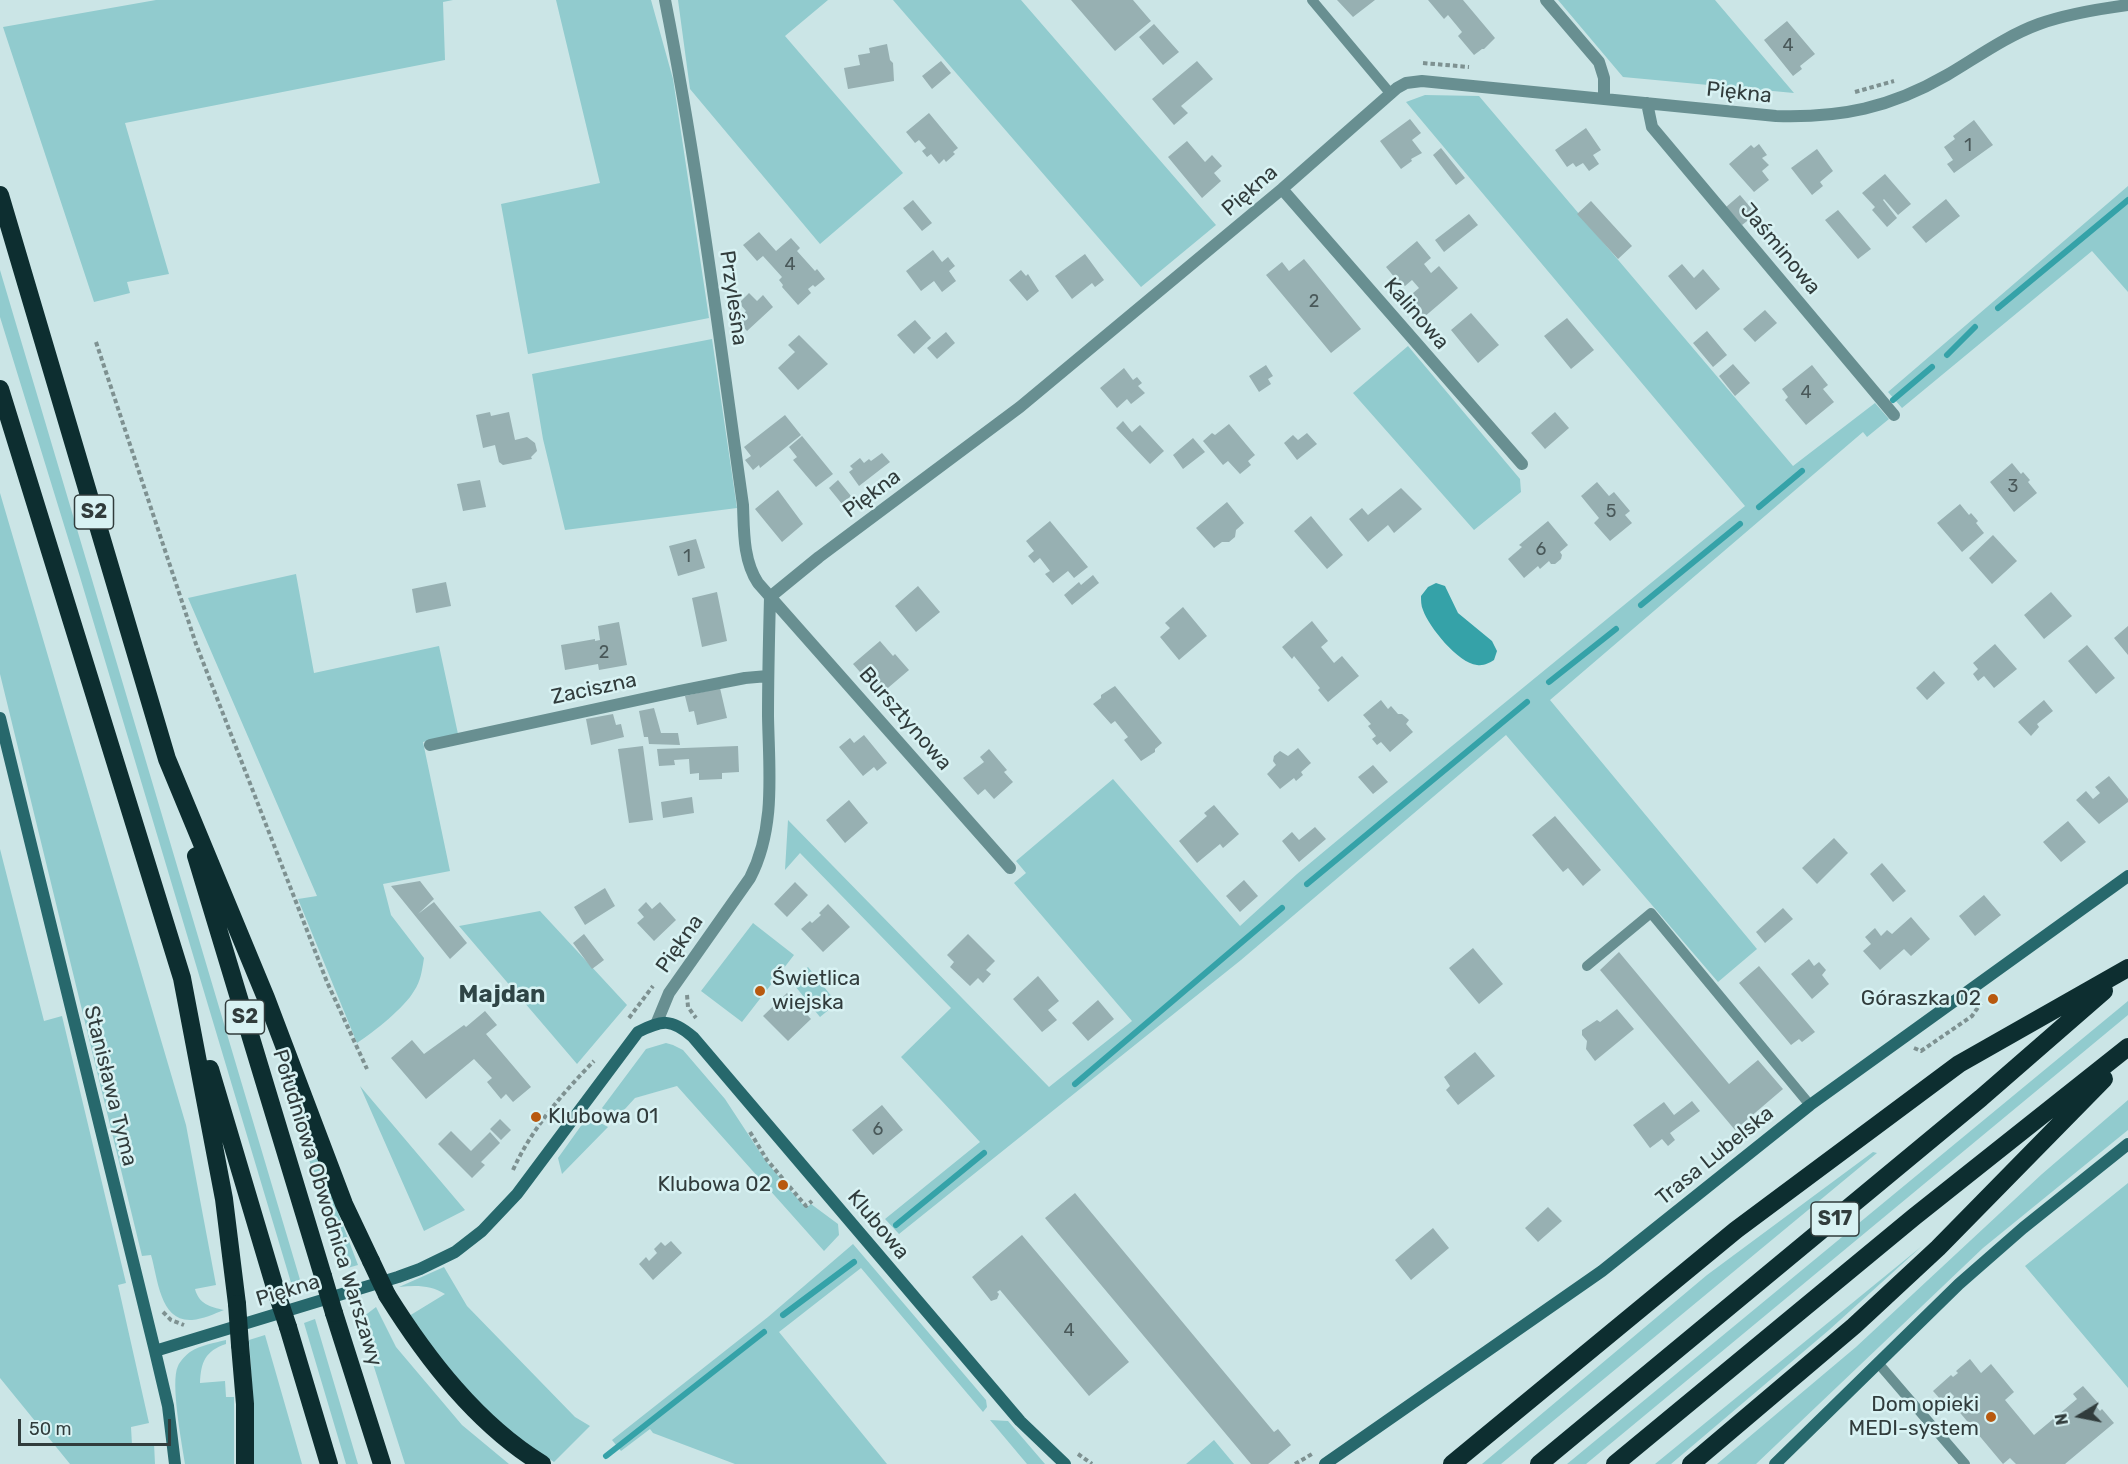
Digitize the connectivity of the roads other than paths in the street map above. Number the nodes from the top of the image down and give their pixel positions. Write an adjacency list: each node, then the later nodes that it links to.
1 (665, 0): 13 (street, Przyleśna)
2 (1312, 0): 5 (lane)
3 (1546, 0): 6 (street)
4 (2128, 5): 7 (street, Piękna)
5 (1390, 93): 6 (street, Piękna); 8 (street, Piękna)
6 (1604, 98): 7 (street, Piękna)
7 (1647, 103): 11 (street, Jaśminowa)
8 (1282, 189): 12 (street, Kalinowa); 13 (street, Piękna)
9 (0, 195): 17 (highway, S2)
10 (0, 389): 22 (highway, S2)
11 (1894, 415)
12 (1522, 464)
13 (770, 597): 14 (street, Piękna); 18 (street, Bursztynowa)
14 (768, 676): 16 (street, Zaciszna); 23 (street, Piękna)
15 (0, 718): 28 (street, Stanisława Tyma)
16 (430, 745)
17 (167, 759): 34 (highway, Południowa Obwodnica Warszawy / S2, bridge); 35 (highway, bridge)
18 (1010, 868)
19 (2128, 876): 26 (street, Trasa Lubelska)
20 (1587, 966): 26 (lane)
21 (2128, 969): 38 (highway); 39 (highway, S17)
22 (182, 978): 32 (highway, bridge); 33 (highway, S2, bridge)
23 (657, 1022): 28 (street, Piękna); 36 (street, Klubowa)
24 (2128, 1047): 40 (highway, S17)
25 (2128, 1054): 41 (highway)
26 (1810, 1105): 37 (street, Trasa Lubelska)
27 (2128, 1144): 29 (street)
28 (155, 1351): 31 (street, Stanisława Tyma)
29 (1878, 1363): 30 (street); 42 (lane)
30 (1777, 1463)
31 (176, 1464)
32 (245, 1464)
33 (329, 1464)
34 (382, 1464)
35 (542, 1464)
36 (1065, 1464)
37 (1325, 1464)
38 (1452, 1464)
39 (1539, 1464)
40 (1615, 1464)
41 (1690, 1464)
42 (1965, 1464)

